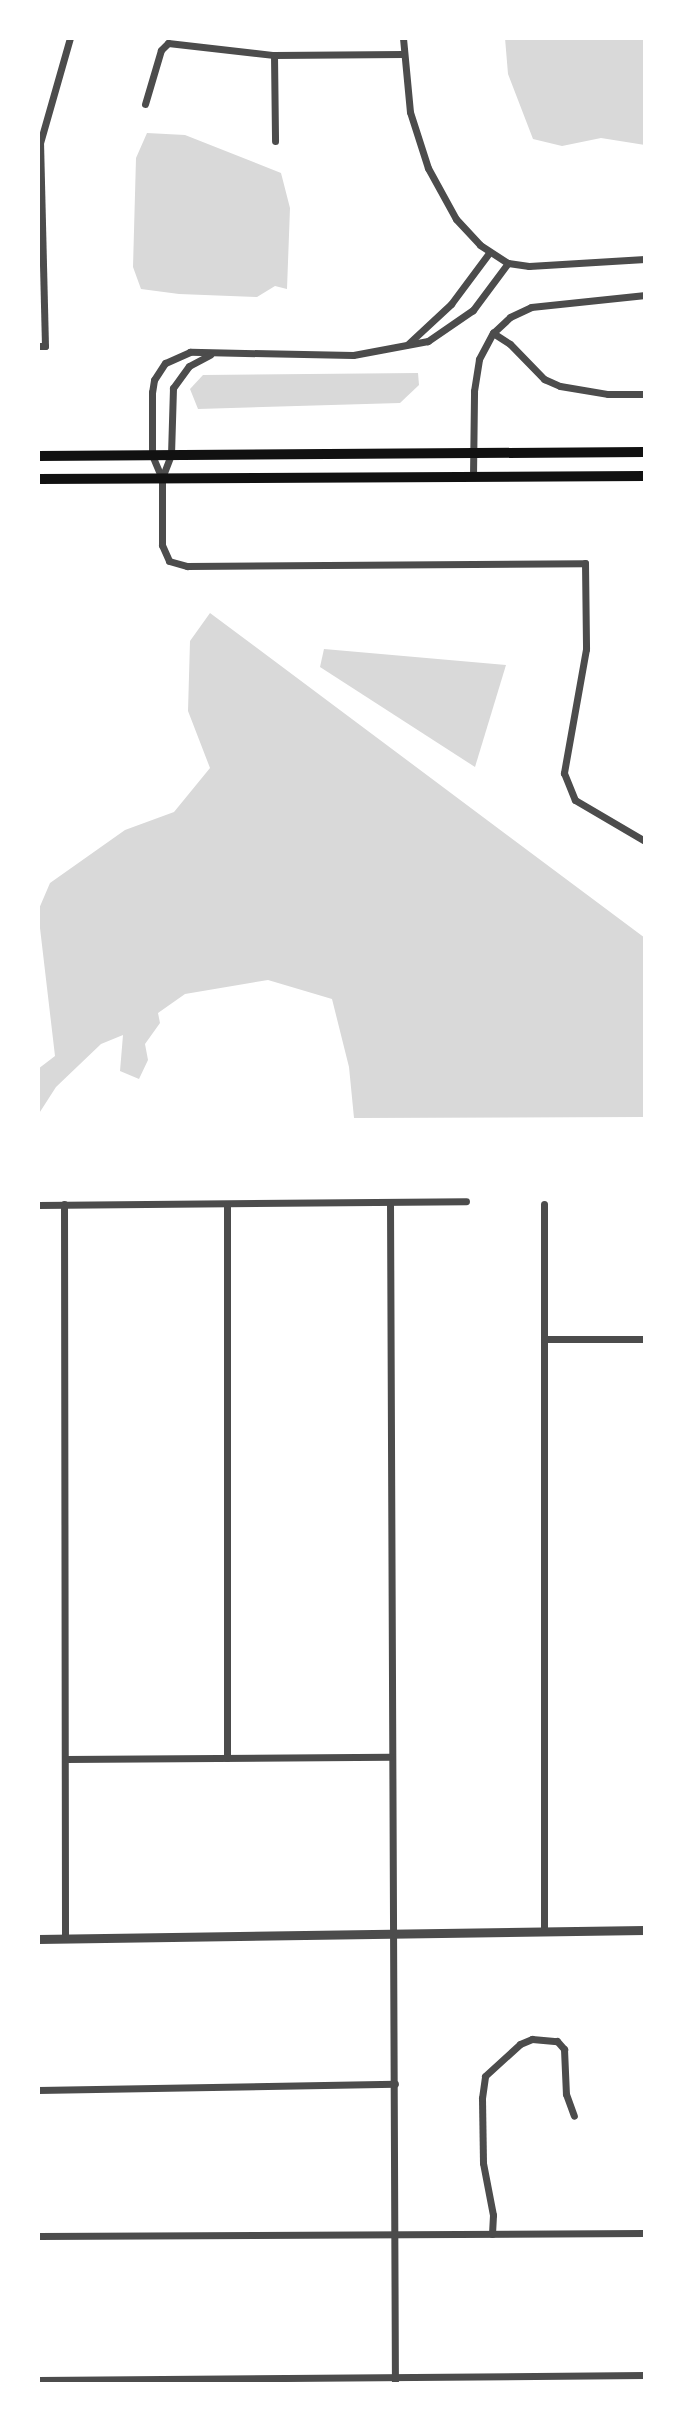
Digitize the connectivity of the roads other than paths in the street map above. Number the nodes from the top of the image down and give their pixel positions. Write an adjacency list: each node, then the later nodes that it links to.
1 (70, 38): 15 (street)
2 (403, 38): 3 (street)
3 (403, 54): 4 (street); 7 (street)
4 (274, 55): 5 (street); 6 (street)
5 (145, 104)
6 (275, 141)
7 (489, 253): 9 (street); 10 (street)
8 (645, 259): 9 (street)
9 (508, 263): 12 (street)
10 (464, 289): 12 (street); 14 (street)
11 (645, 295): 13 (street)
12 (480, 301): 14 (street)
13 (493, 333): 17 (street); 19 (street)
14 (408, 344): 16 (street)
15 (41, 346)
16 (212, 354): 20 (street); 21 (street)
17 (645, 394)
18 (645, 452): 19 (main road)
19 (473, 453): 21 (main road); 24 (street)
20 (152, 455): 21 (main road); 22 (main road); 25 (street)
21 (171, 455): 25 (street)
22 (38, 456)
23 (645, 476): 24 (main road)
24 (473, 477): 25 (main road)
25 (162, 478): 26 (main road); 27 (street)
26 (38, 479)
27 (645, 841)
28 (466, 1201): 29 (street)
29 (390, 1202): 31 (street); 36 (street)
30 (64, 1204): 31 (street); 33 (street); 38 (street)
31 (227, 1204): 37 (street)
32 (544, 1204): 34 (street)
33 (38, 1205)
34 (544, 1339): 35 (street); 40 (street)
35 (645, 1339)
36 (390, 1757): 37 (street); 41 (street)
37 (227, 1758): 38 (street)
38 (65, 1759): 43 (street)
39 (645, 1930): 40 (street)
40 (544, 1932): 41 (street)
41 (392, 1934): 43 (street); 44 (street)
42 (38, 1939): 43 (street)
43 (65, 1939)
44 (395, 2084): 45 (street); 49 (street)
45 (38, 2090)
46 (574, 2116): 48 (street)
47 (645, 2233): 48 (street)
48 (492, 2234): 49 (street)
49 (396, 2235): 50 (street); 53 (street)
50 (38, 2236)
51 (645, 2375): 53 (street)
52 (38, 2380): 53 (street)
53 (395, 2381)

